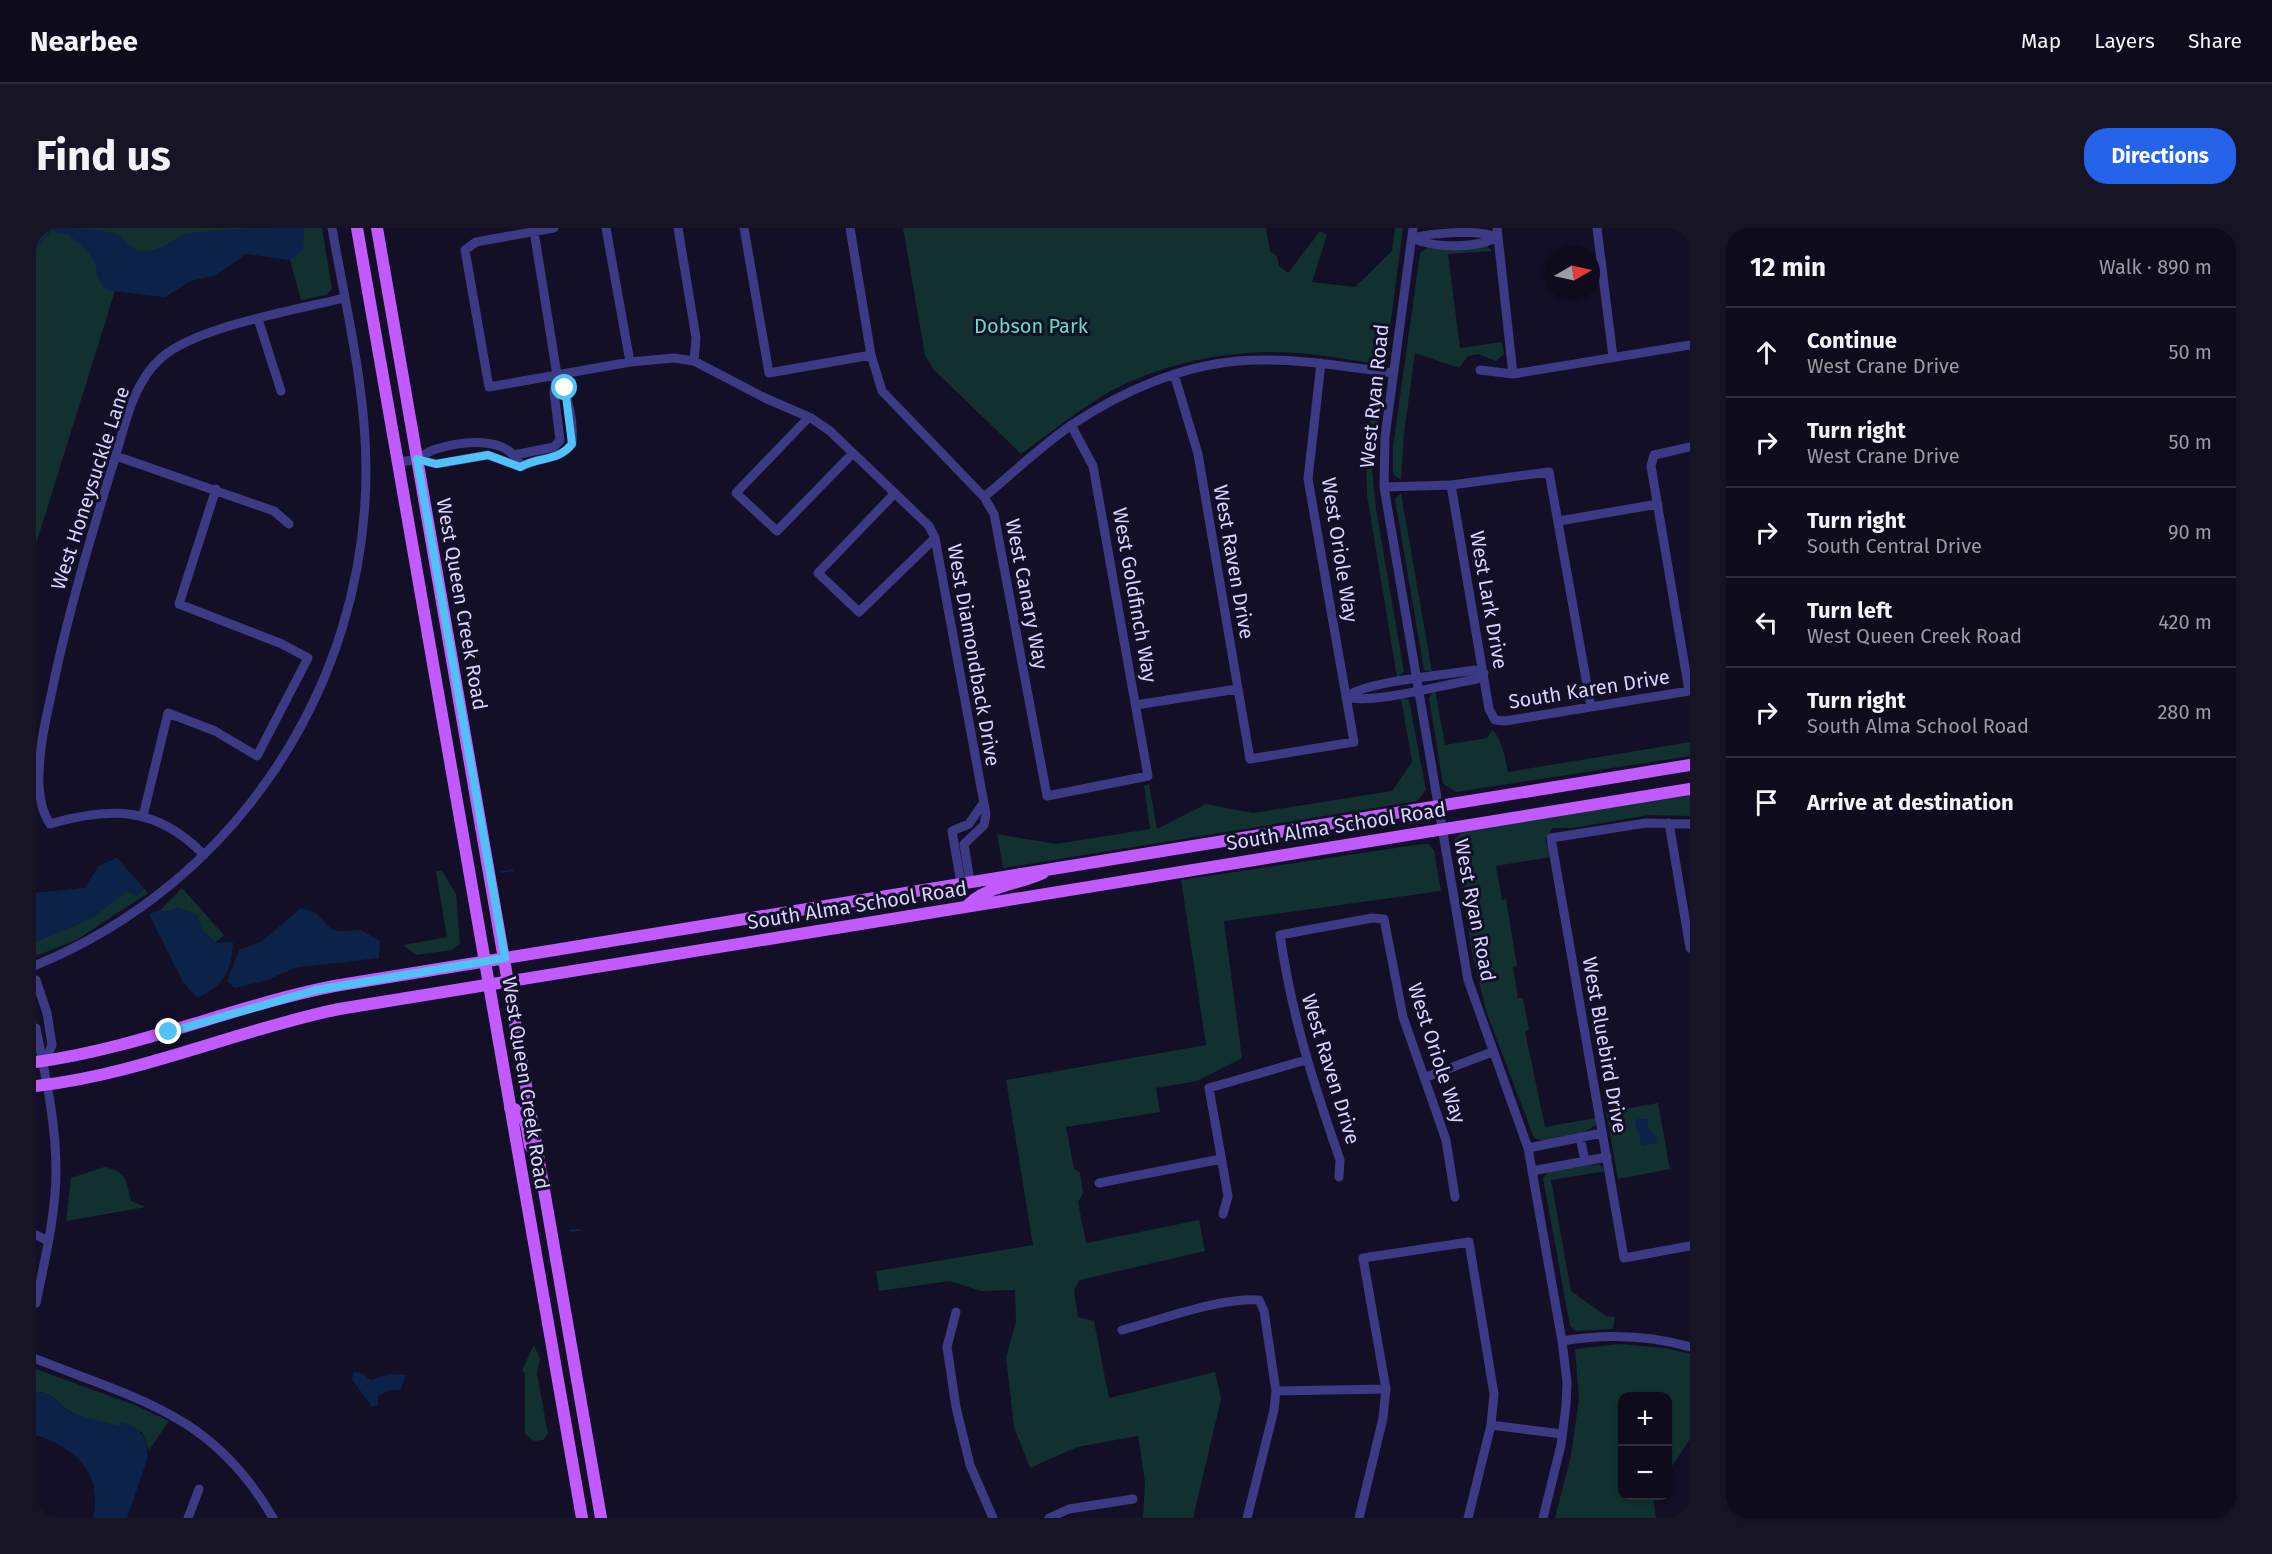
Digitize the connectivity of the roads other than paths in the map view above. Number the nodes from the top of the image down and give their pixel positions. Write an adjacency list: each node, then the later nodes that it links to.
1 (332, 228): 13 (street)
2 (357, 228): 34 (main road, West Queen Creek Road)
3 (377, 228): 33 (main road, West Queen Creek Road)
4 (554, 228): 10 (street)
5 (606, 228): 19 (street)
6 (678, 228): 18 (street)
7 (744, 228): 16 (street)
8 (850, 228): 16 (street, West Canary Way)
9 (1597, 228): 17 (street)
10 (534, 231): 25 (street); 25 (street)
11 (1497, 232): 12 (street); 24 (street)
12 (1413, 233): 22 (street, West Ryan Road)
13 (344, 298): 14 (street, West Honeysuckle Lane); 65 (street)
14 (258, 319): 26 (street); 32 (street, West Honeysuckle Lane)
15 (1690, 345): 17 (street)
16 (871, 355): 40 (street, West Canary Way)
17 (1613, 357): 24 (street)
18 (694, 361): 19 (street); 27 (street, West Diamondback Drive)
19 (630, 362): 25 (street)
20 (1322, 363): 22 (street); 23 (street); 51 (street, West Oriole Way)
21 (1480, 370): 24 (street)
22 (1393, 373): 37 (street, West Ryan Road)
23 (1173, 374): 28 (street); 48 (street, West Raven Drive)
24 (1513, 374)
25 (557, 375): 31 (street); 35 (street)
26 (281, 391)
27 (809, 417): 30 (street, West Diamondback Drive); 30 (street)
28 (1071, 425): 40 (street); 52 (street, West Goldfinch Way)
29 (1690, 447): 41 (street)
30 (853, 453): 39 (street, West Diamondback Drive)
31 (514, 454): 33 (street); 35 (street)
32 (116, 456): 38 (street); 61 (street, West Honeysuckle Lane)
33 (417, 459): 34 (street); 35 (street); 71 (main road, West Queen Creek Road)
34 (398, 462): 72 (main road, West Queen Creek Road)
35 (520, 467)
36 (1451, 485): 37 (street); 42 (street); 46 (street, West Lark Drive)
37 (1384, 488): 47 (street, West Ryan Road)
38 (216, 489): 43 (street); 61 (street)
39 (895, 493): 44 (street, West Diamondback Drive); 44 (street)
40 (984, 497): 57 (street, West Canary Way)
41 (1658, 504): 42 (street); 45 (street)
42 (1559, 521): 53 (street)
43 (289, 524)
44 (935, 538): 59 (street, West Diamondback Drive)
45 (1686, 639): 50 (street)
46 (1484, 673): 47 (street); 49 (street); 54 (street, West Lark Drive)
47 (1416, 679): 49 (street, West Ryan Road); 51 (street)
48 (1237, 689): 52 (street); 55 (street, West Raven Drive)
49 (1418, 690): 51 (street); 60 (street, West Ryan Road)
50 (1689, 691): 53 (street, South Karen Drive)
51 (1346, 697): 55 (street, West Oriole Way)
52 (1136, 705): 57 (street, West Goldfinch Way)
53 (1592, 707): 54 (street, South Karen Drive)
54 (1495, 720)
55 (1353, 742)
56 (1690, 765): 60 (main road, South Alma School Road)
57 (1148, 776)
58 (1690, 789): 64 (main road, South Alma School Road)
59 (982, 805): 67 (street, West Diamondback Drive); 67 (street)
60 (1437, 805): 64 (street, West Ryan Road); 66 (main road, South Alma School Road)
61 (143, 816): 65 (street)
62 (1669, 823): 63 (street); 70 (street); 84 (street, West Bluebird Drive)
63 (1690, 824)
64 (1441, 829): 68 (main road, South Alma School Road); 78 (street, West Ryan Road)
65 (204, 855): 73 (street)
66 (1055, 867): 67 (main road, South Alma School Road); 68 (main road)
67 (966, 882): 71 (main road, South Alma School Road)
68 (966, 907): 75 (main road, South Alma School Road)
69 (1280, 935): 79 (street, West Raven Drive); 81 (street, West Oriole Way)
70 (1690, 948)
71 (505, 958): 72 (main road, South Alma School Road); 75 (main road, West Queen Creek Road)
72 (486, 961): 76 (main road, West Queen Creek Road); 80 (main road, South Alma School Road)
73 (36, 964)
74 (36, 980): 80 (street)
75 (509, 981): 76 (main road, South Alma School Road); 93 (main road, West Queen Creek Road)
76 (490, 984): 82 (main road, South Alma School Road); 83 (main road, West Queen Creek Road)
77 (36, 1028): 80 (street)
78 (1492, 1052): 81 (street); 86 (street, West Ryan Road)
79 (1305, 1060): 88 (street); 91 (street, West Raven Drive)
80 (40, 1062): 82 (street)
81 (1424, 1078): 94 (street, West Oriole Way)
82 (42, 1085): 98 (street)
83 (510, 1108): 93 (main road); 114 (main road, West Queen Creek Road)
84 (1602, 1132): 85 (street); 87 (street, West Bluebird Drive)
85 (1580, 1137): 86 (street); 89 (street)
86 (1528, 1148): 90 (street, West Ryan Road)
87 (1607, 1157): 89 (street); 99 (street, West Bluebird Drive)
88 (1221, 1159): 92 (street); 95 (street)
89 (1585, 1161): 90 (street)
90 (1532, 1171): 103 (street, West Ryan Road)
91 (1339, 1177)
92 (1099, 1183)
93 (544, 1187): 115 (main road, West Queen Creek Road)
94 (1455, 1197)
95 (1223, 1214)
96 (36, 1235): 98 (street)
97 (36, 1241): 98 (street)
98 (48, 1241): 100 (street)
99 (1690, 1246)
100 (36, 1302)
101 (956, 1312): 116 (street)
102 (1122, 1330): 107 (street)
103 (1562, 1341): 104 (street); 109 (street, West Ryan Road)
104 (1690, 1347)
105 (36, 1359): 113 (street)
106 (1386, 1389): 107 (street); 108 (street); 119 (street)
107 (1276, 1391): 118 (street)
108 (1491, 1425): 109 (street); 120 (street)
109 (1562, 1434): 121 (street, West Ryan Road)
110 (199, 1489): 112 (street)
111 (1133, 1499): 117 (street)
112 (188, 1518)
113 (273, 1518)
114 (582, 1518)
115 (601, 1518)
116 (993, 1518)
117 (1049, 1518)
118 (1247, 1518)
119 (1359, 1518)
120 (1468, 1518)
121 (1543, 1518)

